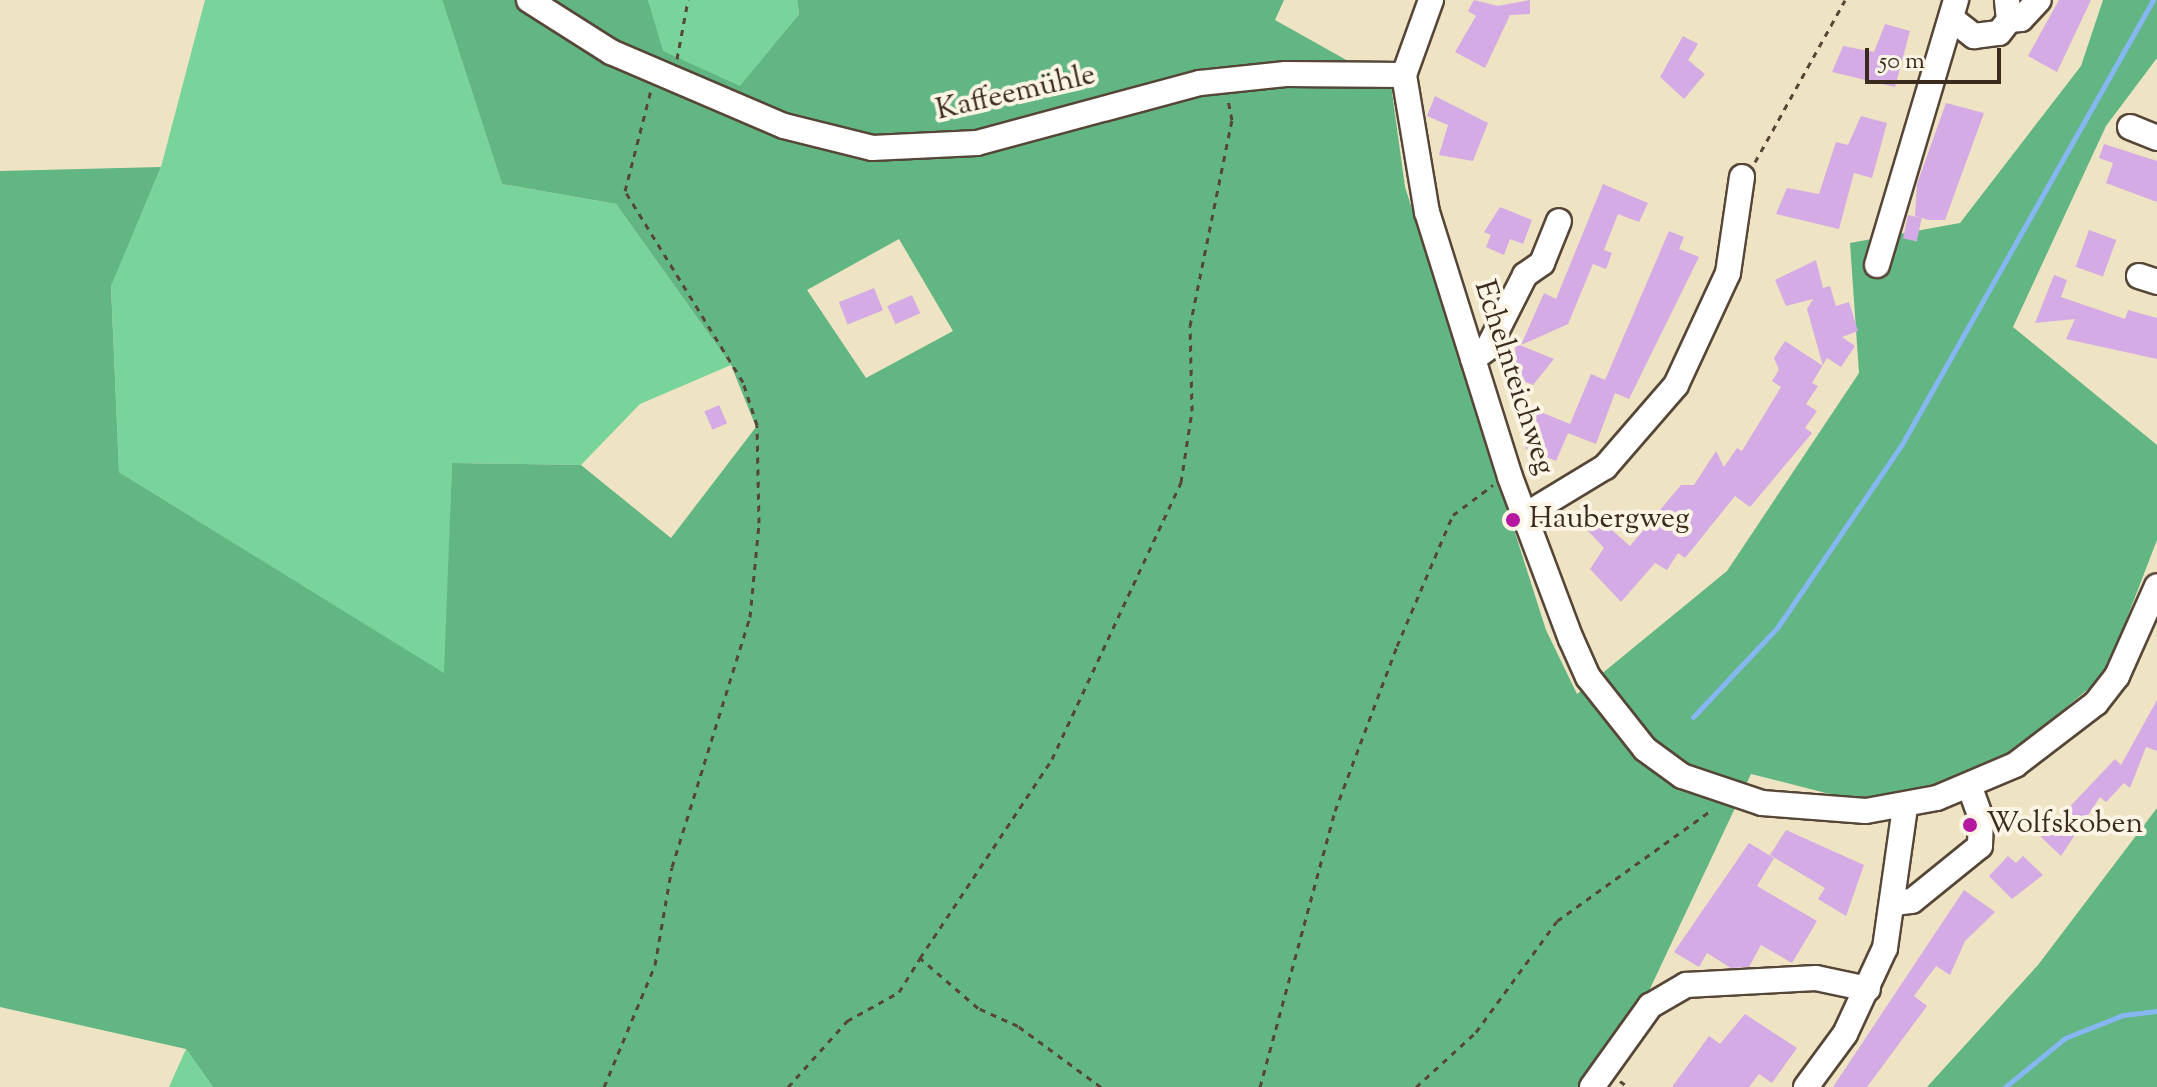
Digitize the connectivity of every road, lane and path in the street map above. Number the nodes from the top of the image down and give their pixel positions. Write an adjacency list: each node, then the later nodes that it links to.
1 (529, 0): 8 (street, Kaffeemühle)
2 (688, 0): 8 (path)
3 (1431, 0): 9 (street, Echelnteichweg)
4 (1845, 0): 13 (path)
5 (2039, 0): 7 (street)
6 (1954, 9): 7 (street); 15 (street)
7 (2008, 10)
8 (666, 74): 10 (street, Kaffeemühle); 26 (path)
9 (1404, 75): 10 (street, Kaffeemühle); 16 (street, Echelnteichweg)
10 (1224, 80): 24 (path)
11 (2130, 127): 12 (street)
12 (2157, 138)
13 (1742, 177): 18 (street)
14 (1559, 221): 16 (street)
15 (1877, 265)
16 (1473, 359): 17 (street, Echelnteichweg)
17 (1510, 477): 18 (street, Echelnteichweg); 29 (path)
18 (1524, 516): 21 (street, Echelnteichweg)
19 (2157, 586): 20 (street, Echelnteichweg)
20 (1969, 785): 22 (street, Echelnteichweg); 23 (street)
21 (1724, 795): 22 (street, Echelnteichweg); 30 (path)
22 (1905, 807): 23 (street)
23 (1895, 903): 25 (street)
24 (920, 958): 27 (path); 28 (path)
25 (1868, 989): 31 (street); 32 (street)
26 (604, 1087)
27 (788, 1087)
28 (1101, 1087)
29 (1260, 1087)
30 (1416, 1087)
31 (1592, 1087)
32 (1806, 1087)

